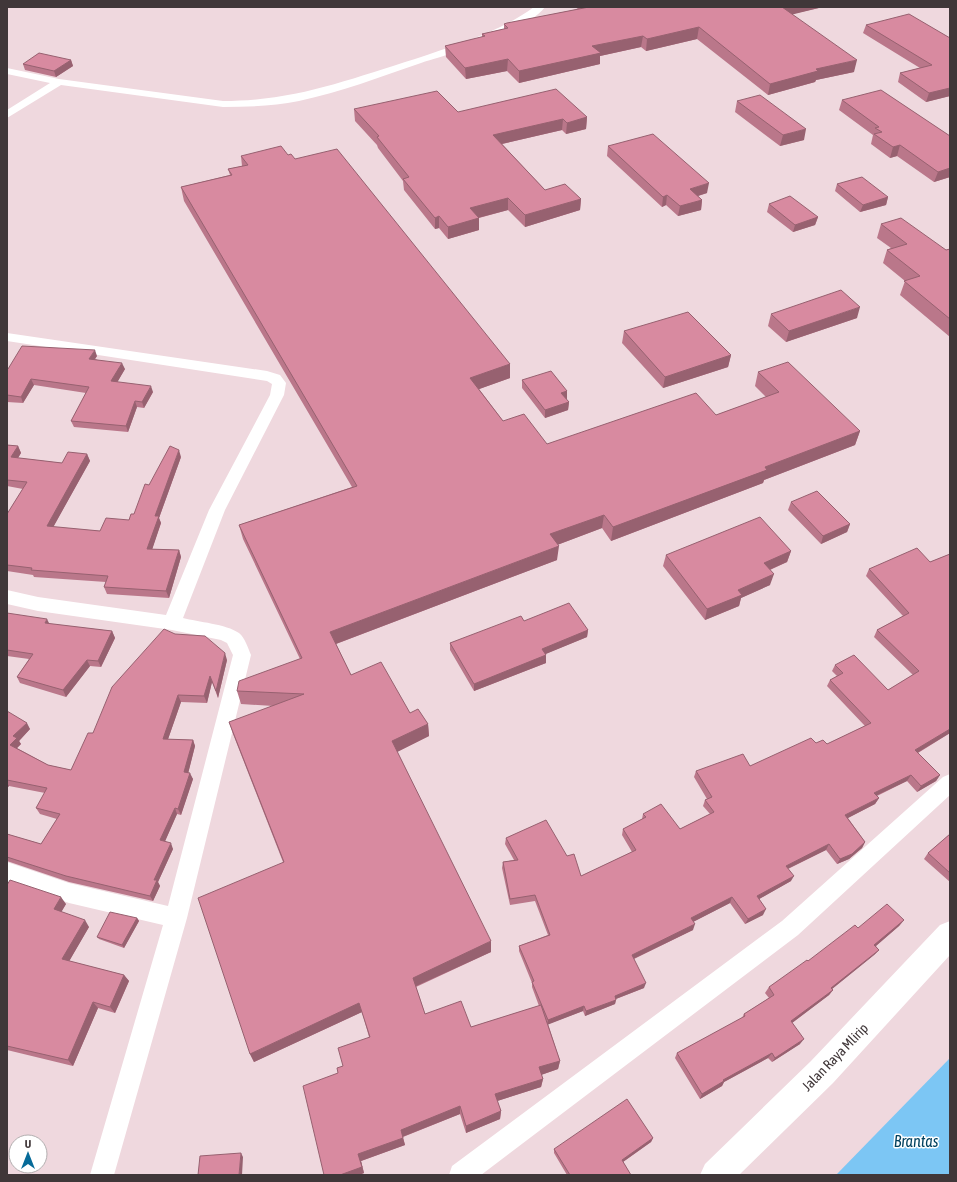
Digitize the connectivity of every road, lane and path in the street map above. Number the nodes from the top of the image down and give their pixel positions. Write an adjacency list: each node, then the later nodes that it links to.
1 (540, 7): 3 (street)
2 (7, 71): 3 (street)
3 (58, 82): 4 (street)
4 (7, 115)
5 (7, 337): 7 (street)
6 (7, 597): 7 (street)
7 (172, 623): 10 (street)
8 (950, 783): 13 (street)
9 (7, 872): 10 (street)
10 (176, 918): 12 (street)
11 (950, 935): 14 (main road, Jalan Raya Mlirip)
12 (102, 1175)
13 (461, 1175)
14 (716, 1175)

